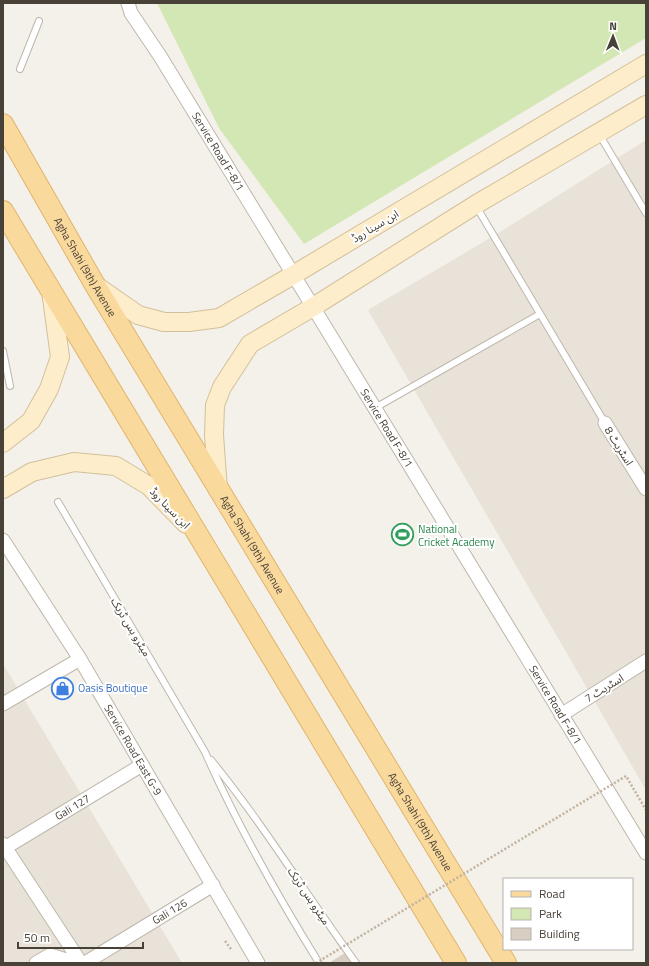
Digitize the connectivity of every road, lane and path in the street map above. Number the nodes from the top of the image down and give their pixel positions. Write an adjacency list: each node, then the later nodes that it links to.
1 (128, 3): 11 (street, Service Road F-8/1)
2 (39, 22): 4 (lane)
3 (646, 64): 11 (main road, ابن سینا روڈ)
4 (20, 69)
5 (646, 105): 7 (main road)
6 (3, 124): 12 (main road, Agha Shahi (9th) Avenue)
7 (599, 133): 8 (main road); 10 (lane)
8 (475, 205): 14 (main road); 15 (lane)
9 (3, 211): 13 (main road)
10 (646, 213)
11 (293, 275): 12 (main road, ابن سینا روڈ); 14 (street, Service Road F-8/1)
12 (95, 285): 22 (main road, Agha Shahi (9th) Avenue)
13 (51, 290): 20 (main road); 25 (main road)
14 (313, 307): 18 (street, Service Road F-8/1); 22 (main road)
15 (540, 314): 18 (lane); 19 (lane)
16 (3, 351): 17 (lane)
17 (10, 386)
18 (375, 408): 30 (street, Service Road F-8/1)
19 (605, 423): 23 (street, اسٹریٹ 8)
20 (3, 443)
21 (3, 489): 25 (main road, ابن سینا روڈ)
22 (218, 490): 46 (main road, Agha Shahi (9th) Avenue)
23 (646, 490)
24 (58, 502): 31 (lane, میٹرو بس ٹریک)
25 (201, 539): 45 (main road)
26 (3, 540): 27 (street, Service Road East G-9)
27 (80, 658): 29 (street); 32 (street, Service Road East G-9)
28 (646, 662): 30 (street, اسٹریٹ 7)
29 (3, 704)
30 (561, 715): 35 (street, Service Road F-8/1)
31 (205, 752): 43 (lane, میٹرو بس ٹریک); 44 (lane, میٹرو بس ٹریک)
32 (142, 765): 34 (street, Gali 127); 36 (street, Service Road East G-9)
33 (646, 810): 42 (path, bridge)
34 (4, 847): 39 (street)
35 (646, 854)
36 (213, 885): 40 (street, Gali 126); 41 (street, Service Road East G-9)
37 (36, 963): 38 (street)
38 (76, 963)
39 (81, 963)
40 (85, 963)
41 (258, 963)
42 (316, 963)
43 (320, 963)
44 (356, 963)
45 (456, 963)
46 (506, 963)

